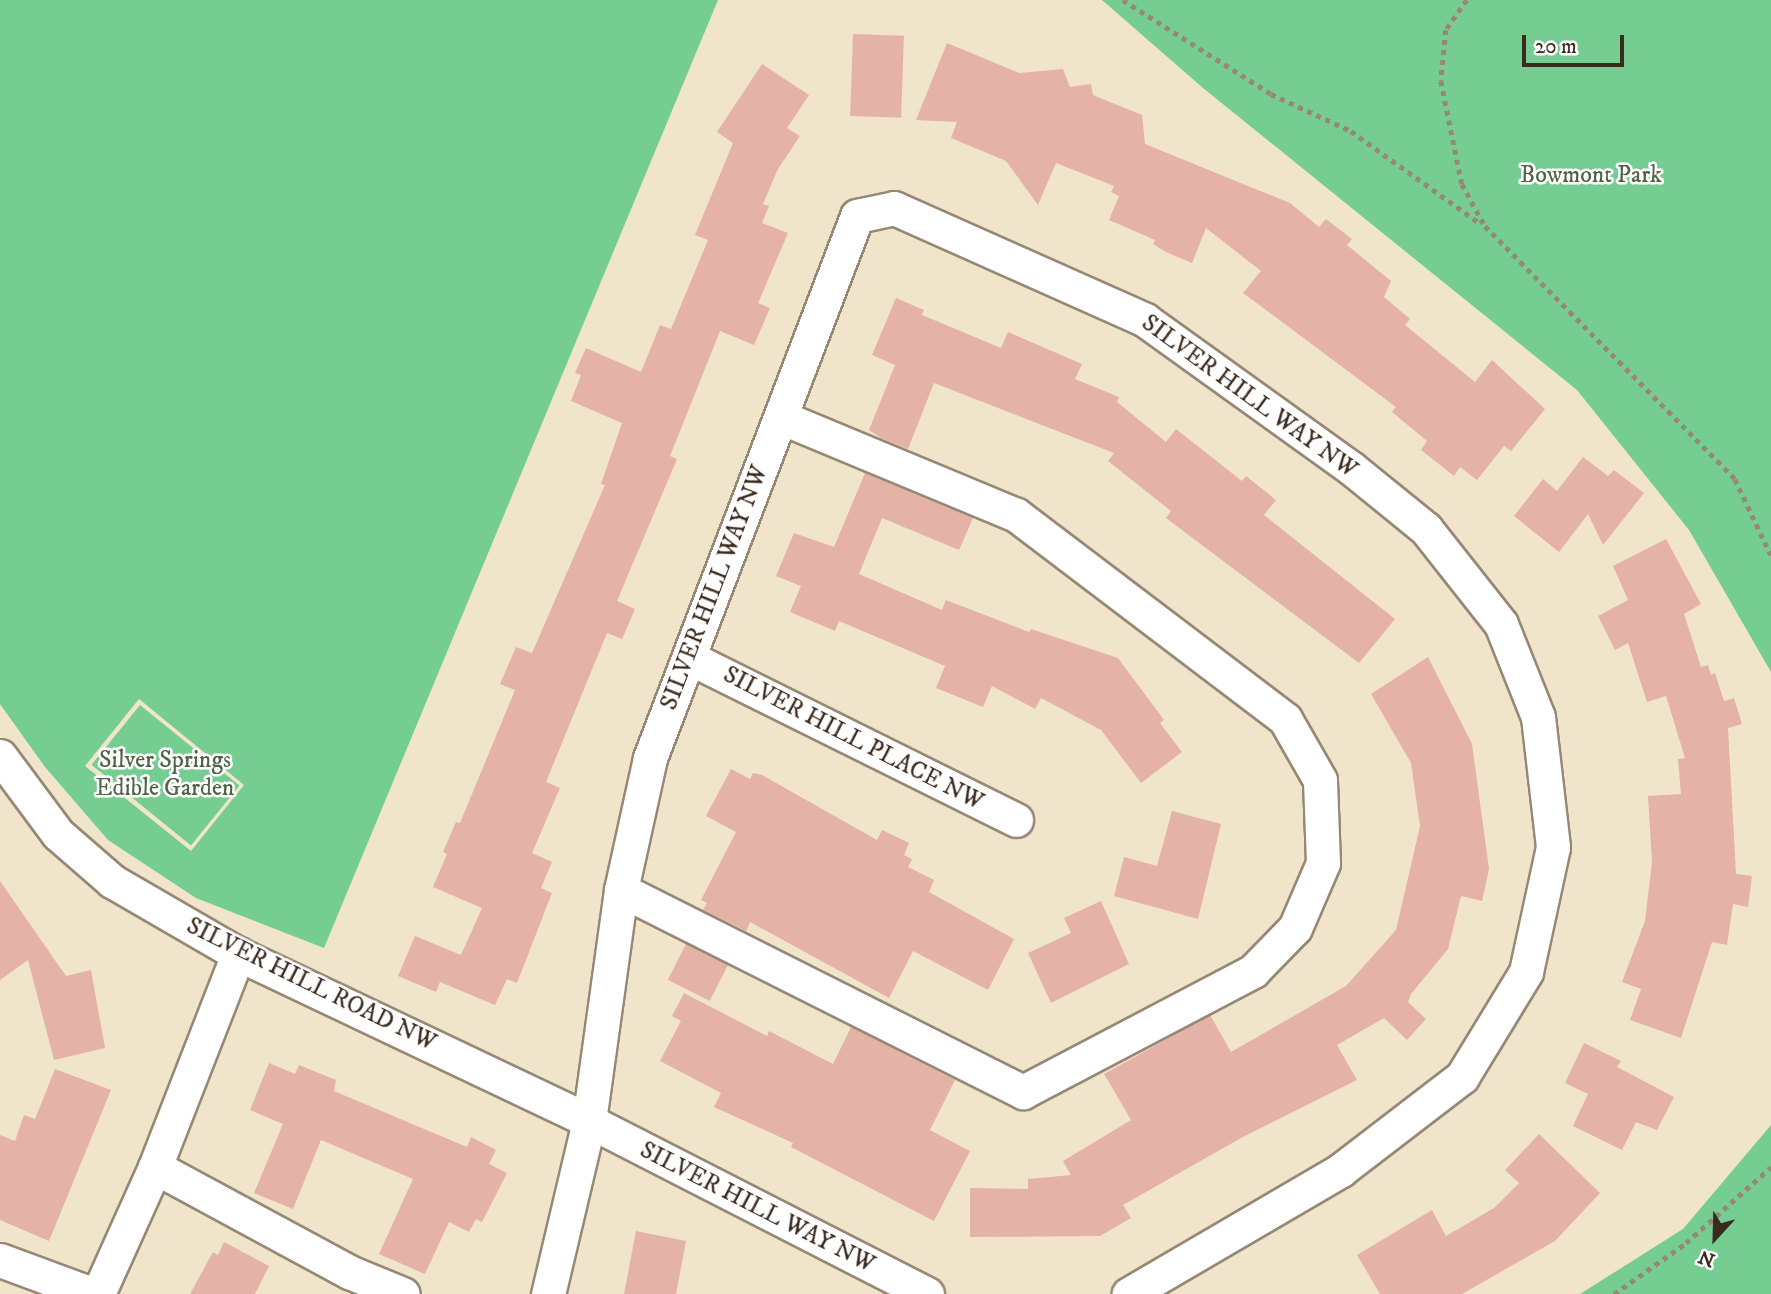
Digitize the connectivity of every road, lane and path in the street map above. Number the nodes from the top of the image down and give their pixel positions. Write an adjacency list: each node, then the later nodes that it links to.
1 (1123, 0): 3 (path)
2 (1467, 0): 3 (path)
3 (1485, 226): 5 (path)
4 (781, 417): 6 (street, SILVER HILL WAY NW); 9 (street); 21 (street, SILVER HILL WAY NW)
5 (1771, 555)
6 (690, 658): 8 (street, SILVER HILL PLACE NW); 9 (street, SILVER HILL WAY NW)
7 (0, 757): 10 (street, SILVER HILL ROAD NW)
8 (1016, 820)
9 (621, 890): 11 (street, SILVER HILL WAY NW)
10 (238, 954): 11 (street, SILVER HILL ROAD NW); 12 (street)
11 (589, 1121): 19 (street, SILVER HILL WAY NW); 20 (street, SILVER HILL WAY NW)
12 (155, 1167): 15 (street); 17 (street)
13 (1771, 1167): 22 (path)
14 (0, 1260): 16 (street)
15 (346, 1283): 18 (street)
16 (92, 1294)
17 (98, 1294)
18 (403, 1294)
19 (548, 1294)
20 (927, 1294)
21 (1129, 1294)
22 (1614, 1294)

